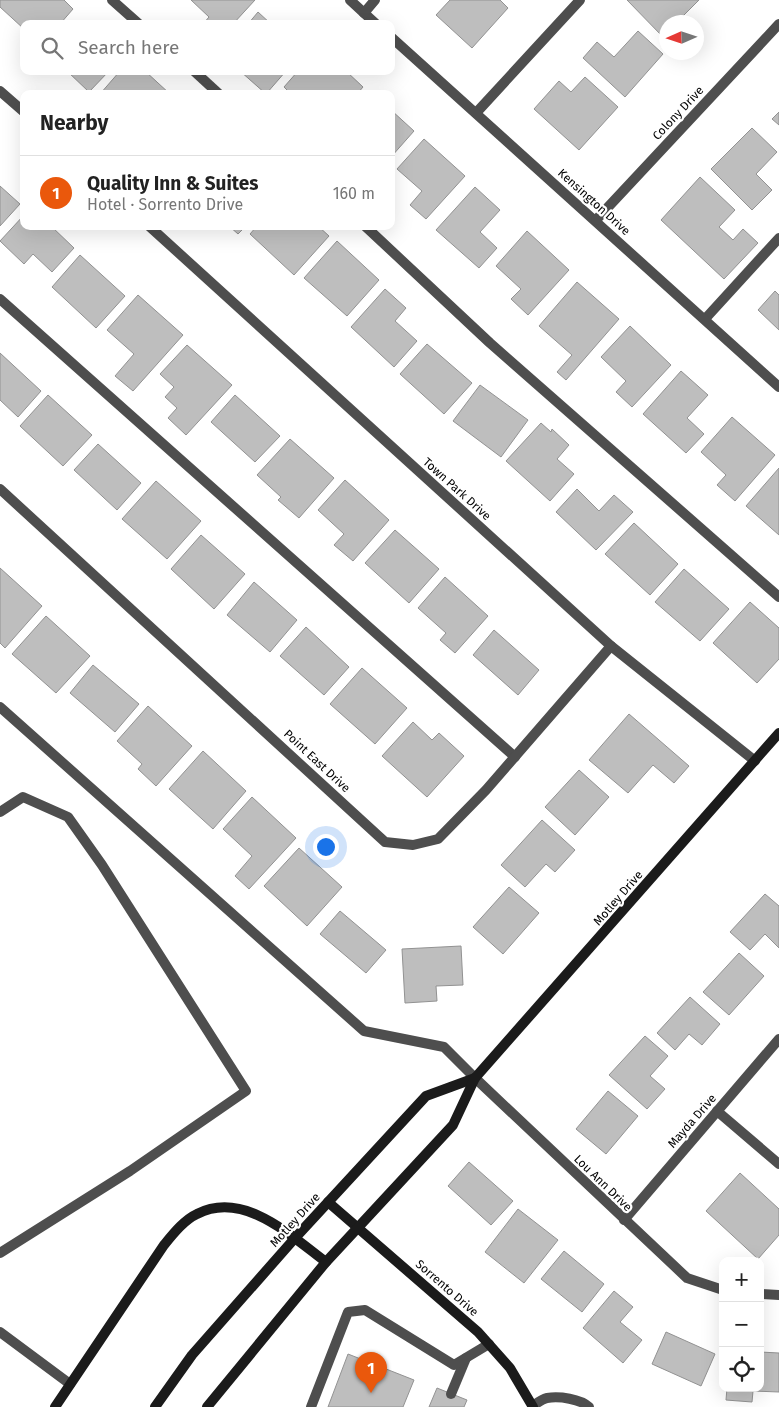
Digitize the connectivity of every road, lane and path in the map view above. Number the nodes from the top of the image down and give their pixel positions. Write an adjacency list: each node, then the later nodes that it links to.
1 (112, 0): 6 (street)
2 (350, 0): 5 (street)
3 (375, 0): 5 (street)
4 (580, 0): 14 (street)
5 (364, 13): 7 (street)
6 (135, 20)
7 (372, 20)
8 (779, 24): 15 (street, Colony Drive)
9 (395, 41): 14 (street, Kensington Drive)
10 (198, 75): 11 (street)
11 (215, 90)
12 (0, 91): 13 (street)
13 (20, 108)
14 (476, 113): 15 (street, Kensington Drive)
15 (596, 220): 20 (street, Kensington Drive)
16 (153, 230): 24 (street, Town Park Drive)
17 (369, 230): 23 (street)
18 (779, 238): 20 (street)
19 (0, 298): 27 (street)
20 (705, 319): 21 (street, Kensington Drive)
21 (779, 387)
22 (0, 489): 27 (street, Point East Drive)
23 (779, 597)
24 (611, 646): 27 (street, Point East Drive); 28 (street, Town Park Drive)
25 (0, 707): 31 (street, Lou Ann Drive)
26 (779, 733): 28 (main road, Motley Drive)
27 (515, 757)
28 (756, 761): 31 (main road, Motley Drive)
29 (0, 812): 38 (street)
30 (779, 1039): 32 (street, Mayda Drive)
31 (475, 1078): 34 (main road, Motley Drive); 35 (street, Lou Ann Drive); 36 (main road, Motley Drive)
32 (717, 1111): 33 (street); 35 (street, Mayda Drive)
33 (779, 1164)
34 (328, 1202): 36 (main road, Sorrento Drive); 37 (main road, Motley Drive)
35 (624, 1220): 40 (street, Lou Ann Drive)
36 (357, 1228): 39 (main road, Motley Drive); 44 (main road, Sorrento Drive)
37 (295, 1238): 39 (main road); 46 (main road); 50 (main road, Motley Drive)
38 (0, 1253)
39 (326, 1262): 51 (main road, Motley Drive)
40 (719, 1289)
41 (764, 1294): 42 (street)
42 (779, 1295)
43 (0, 1332): 46 (street)
44 (489, 1344): 45 (street); 48 (main road, Sorrento Drive)
45 (466, 1358): 47 (street); 52 (street)
46 (70, 1384): 49 (main road)
47 (451, 1394)
48 (533, 1406): 53 (street)
49 (55, 1407)
50 (156, 1407)
51 (207, 1407)
52 (311, 1407)
53 (589, 1407)

